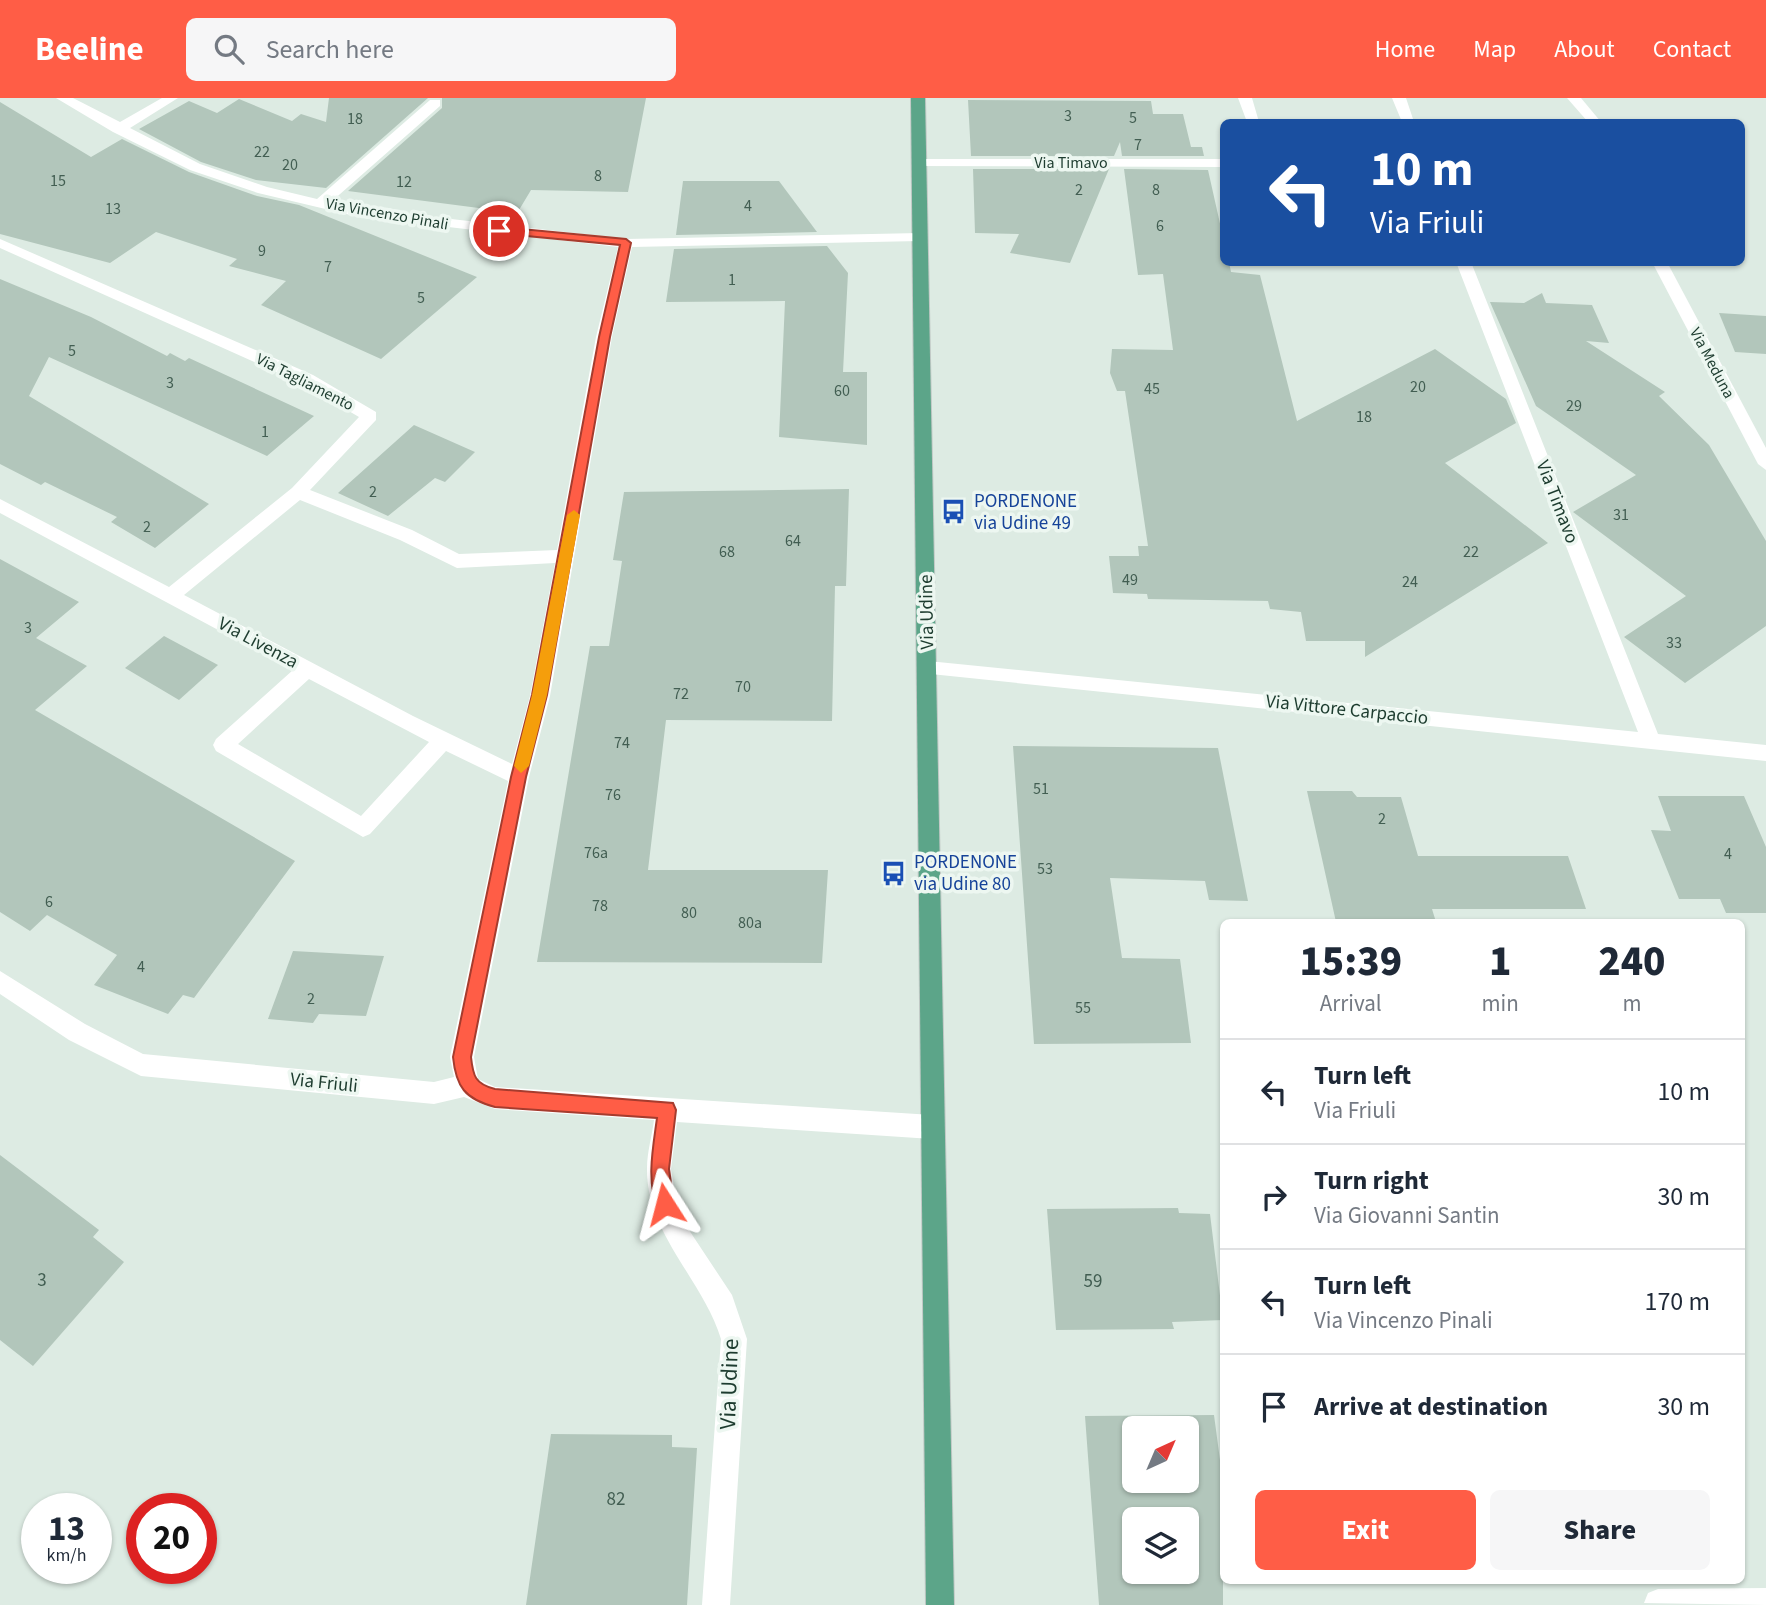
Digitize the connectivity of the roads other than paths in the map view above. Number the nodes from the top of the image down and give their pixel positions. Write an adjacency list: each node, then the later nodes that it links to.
1 (63, 98): 11 (street, Via Vincenzo Pinali)
2 (171, 98): 11 (street)
3 (918, 98): 12 (main road, Via Udine)
4 (1245, 98): 8 (street)
5 (1399, 98): 9 (street)
6 (1573, 98): 10 (street)
7 (435, 103): 14 (street)
8 (1252, 119)
9 (1407, 119)
10 (1592, 119)
11 (118, 129): 14 (street, Via Vincenzo Pinali)
12 (919, 163): 13 (street, Via Timavo); 15 (main road, Via Udine)
13 (1220, 163)
14 (321, 204): 17 (street, Via Vincenzo Pinali)
15 (920, 237): 17 (street, Via Vincenzo Pinali); 25 (main road, Via Udine)
16 (0, 243): 21 (street, Via Tagliamento)
17 (626, 243): 23 (street)
18 (1465, 266): 28 (street, Via Timavo)
19 (1661, 266): 20 (street, Via Meduna)
20 (1766, 464)
21 (298, 492): 23 (street); 24 (street)
22 (0, 505): 24 (street, Via Livenza)
23 (566, 556): 30 (street)
24 (171, 596): 26 (street, Via Livenza)
25 (928, 668): 28 (street, Via Vittore Carpaccio); 34 (main road, Via Udine)
26 (307, 669): 27 (street, Via Livenza); 27 (street)
27 (444, 740): 30 (street, Via Livenza)
28 (1651, 741): 29 (street, Via Vittore Carpaccio)
29 (1766, 752)
30 (519, 777): 32 (street)
31 (0, 981): 32 (street, Via Friuli)
32 (467, 1085): 33 (street)
33 (667, 1110): 34 (street); 37 (street, Via Udine)
34 (932, 1127): 38 (main road, Via Udine)
35 (1766, 1602): 36 (street)
36 (1658, 1603)
37 (716, 1605)
38 (940, 1605)

